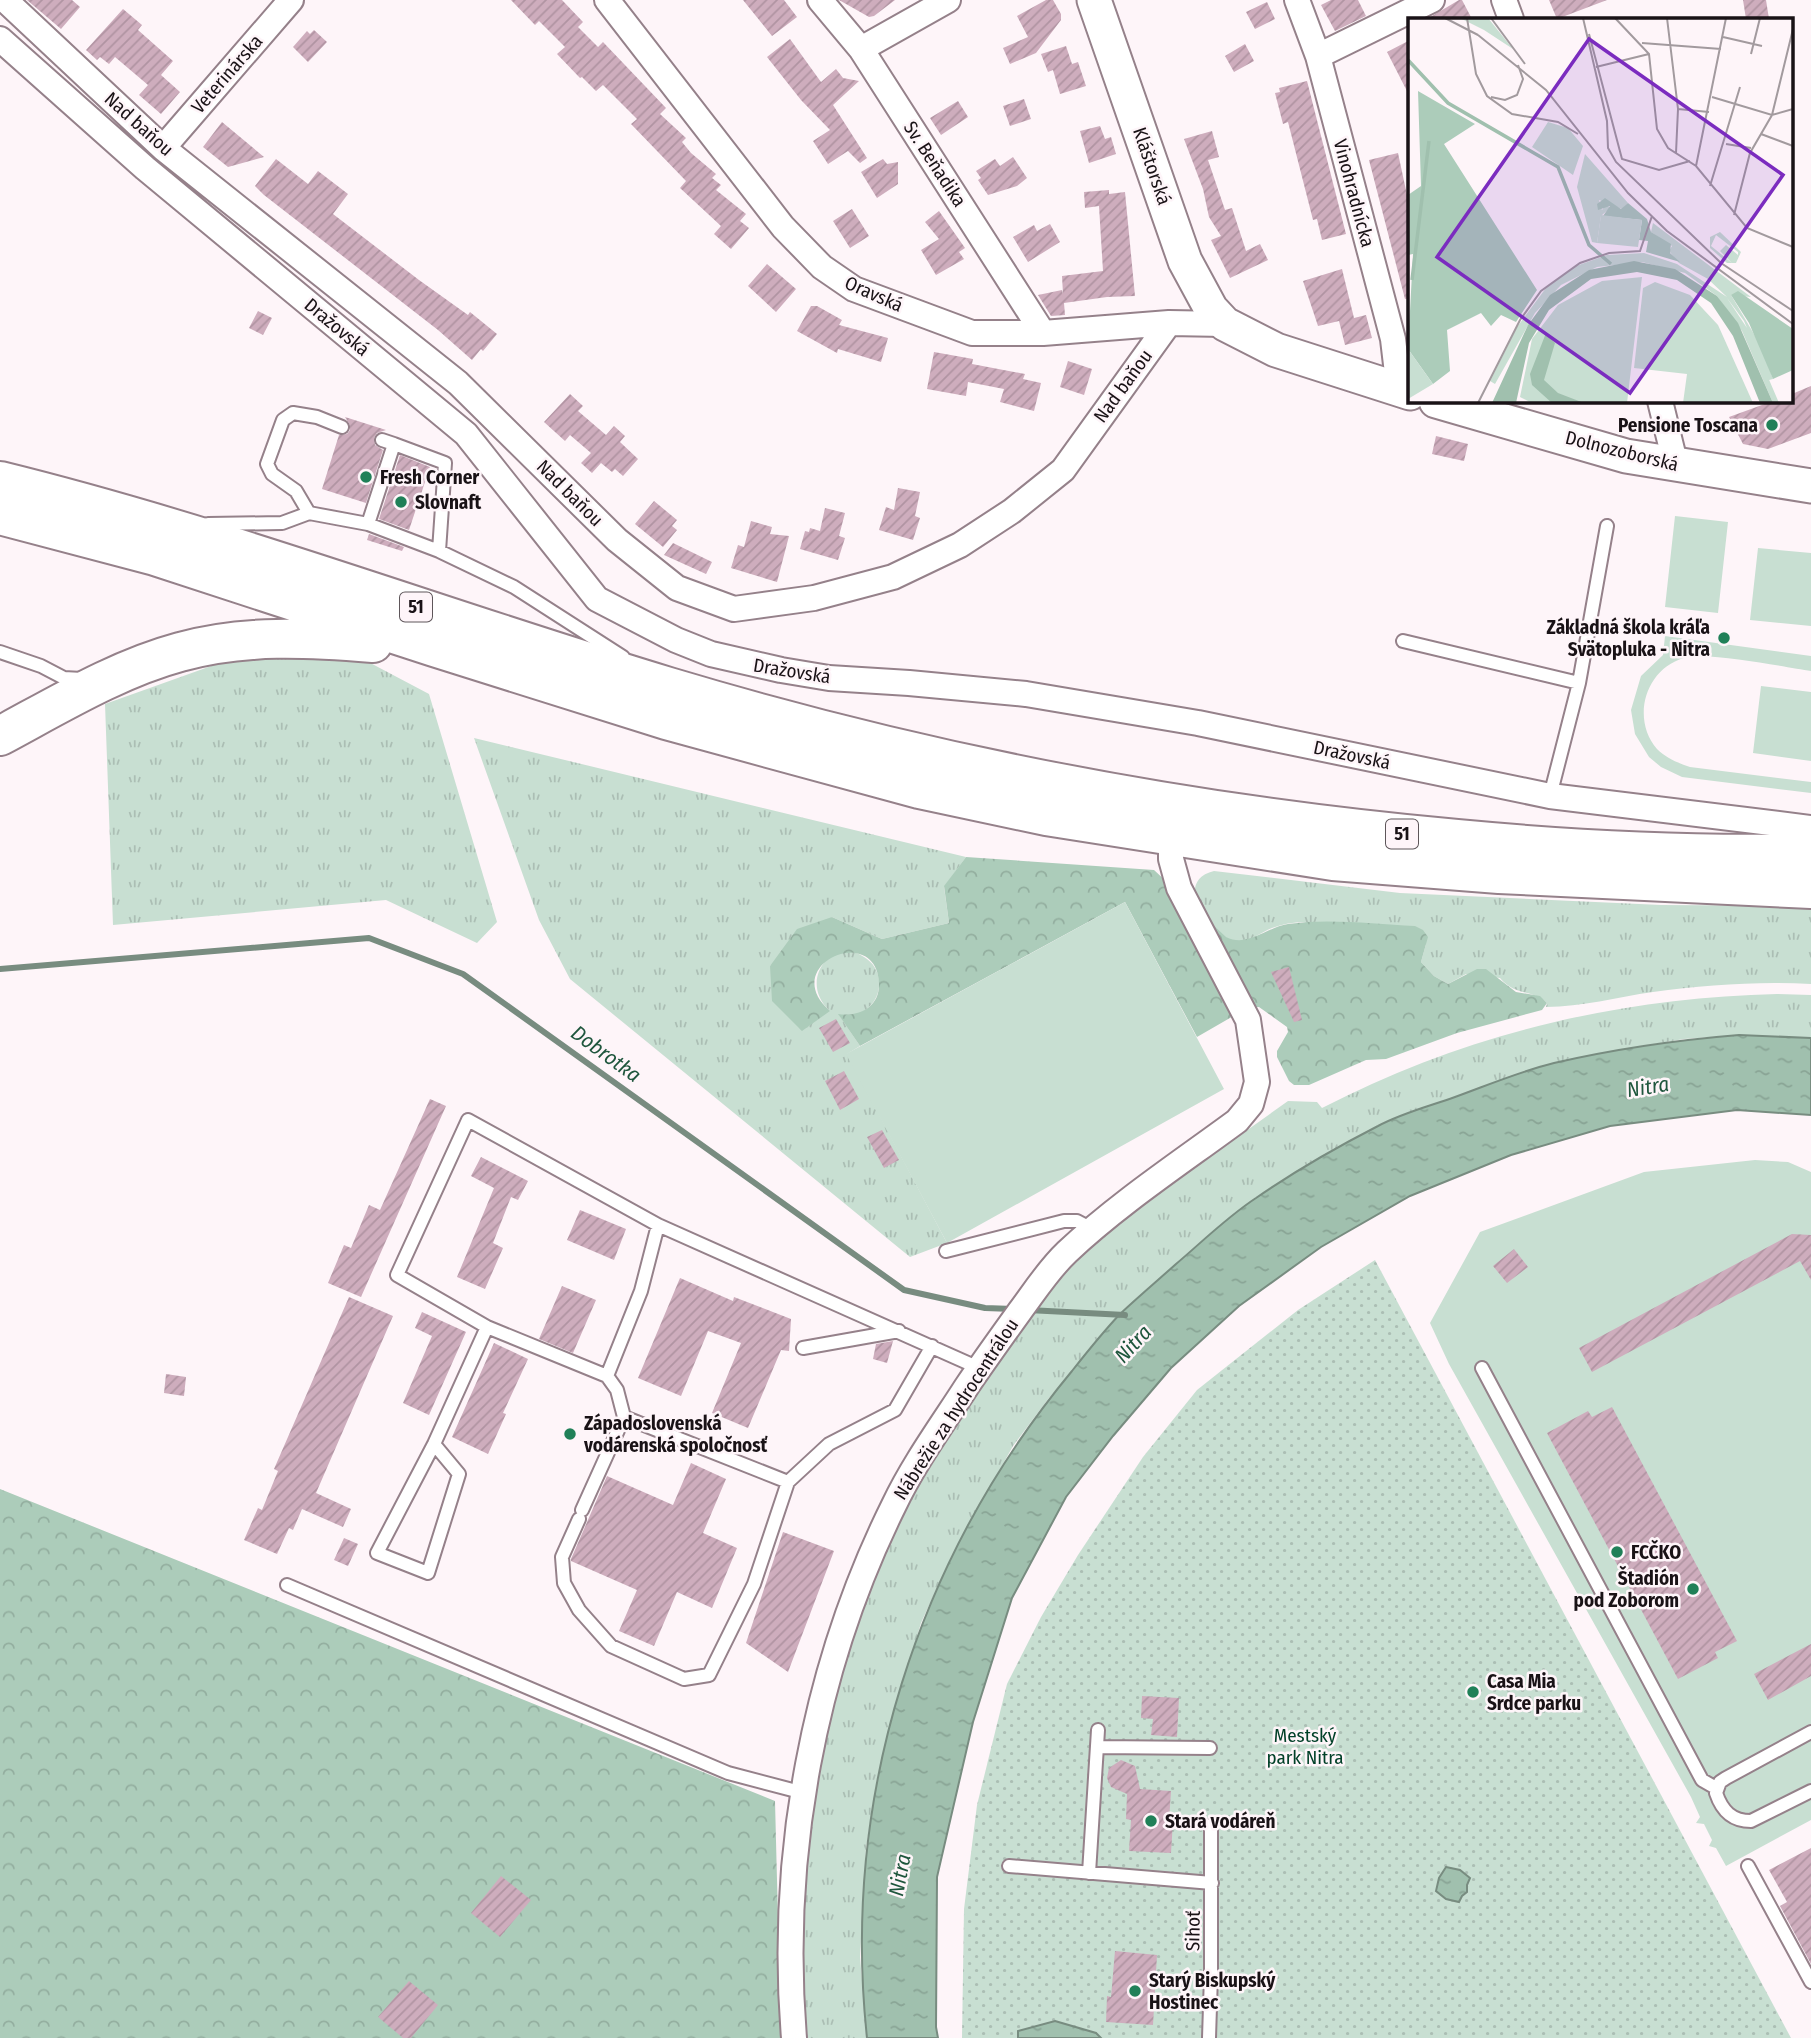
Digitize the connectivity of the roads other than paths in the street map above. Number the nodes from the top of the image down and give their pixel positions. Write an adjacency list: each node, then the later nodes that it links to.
1 (5, 0): 14 (street, Nad baňou)
2 (291, 0): 14 (street, Veterinárska)
3 (607, 0): 17 (street, Oravská)
4 (820, 0): 12 (street, Sv. Beňadika)
5 (948, 0): 12 (street)
6 (1094, 0): 16 (street, Kláštorská)
7 (1297, 0): 13 (street, Vinohradnícka)
8 (1432, 0): 13 (street)
9 (1504, 0): 10 (street)
10 (1511, 18)
11 (0, 39): 38 (street, Dražovská)
12 (861, 49): 17 (street, Sv. Beňadika)
13 (1318, 56): 18 (street, Vinohradnícka)
14 (163, 148): 15 (street, Nad baňou)
15 (1169, 323): 16 (street, Oravská); 17 (street, Oravská)
16 (1225, 324): 18 (street)
17 (1044, 333)
18 (1405, 392)
19 (1439, 402): 22 (street, Dolnozoborská)
20 (1660, 402): 22 (street)
21 (342, 427): 25 (lane)
22 (1676, 466): 24 (street, Dolnozoborská)
23 (0, 481): 27 (main road, 51)
24 (1811, 486)
25 (309, 513): 27 (lane); 28 (lane)
26 (0, 515): 32 (main road, 51)
27 (162, 524): 36 (main road, 51)
28 (368, 524): 30 (lane); 30 (lane)
29 (1607, 526): 35 (lane)
30 (439, 551): 36 (lane)
31 (1404, 641): 35 (lane)
32 (434, 647): 34 (main road); 40 (main road, 51)
33 (0, 652): 34 (lane)
34 (130, 669): 37 (main road)
35 (1579, 683): 38 (lane)
36 (670, 687): 41 (main road, 51)
37 (0, 736)
38 (1550, 796): 39 (street, Dražovská)
39 (1811, 828)
40 (1171, 836): 42 (main road, 51); 44 (street, Nábrežie za hydrocentrálou)
41 (1811, 853)
42 (1811, 889)
43 (658, 1225): 46 (lane); 47 (lane); 52 (lane)
44 (1094, 1230): 45 (lane); 50 (street, Nábrežie za hydrocentrálou)
45 (946, 1251)
46 (486, 1326): 52 (lane); 54 (lane)
47 (899, 1331): 48 (lane); 49 (lane)
48 (932, 1346): 50 (lane); 55 (lane)
49 (803, 1348)
50 (979, 1368): 63 (street, Nábrežie za hydrocentrálou)
51 (1482, 1368): 61 (lane)
52 (607, 1376): 53 (lane)
53 (624, 1417): 55 (lane); 55 (lane)
54 (434, 1444): 54 (lane)
55 (788, 1482)
56 (287, 1584): 63 (lane)
57 (1098, 1730): 59 (lane)
58 (1811, 1732): 61 (lane)
59 (1097, 1747): 60 (lane); 67 (lane)
60 (1210, 1748)
61 (1716, 1788): 62 (lane)
62 (1811, 1791)
63 (804, 1793): 70 (street, Nábrežie za hydrocentrálou)
64 (1211, 1825): 68 (lane, Sihoť)
65 (1009, 1866): 67 (lane)
66 (1748, 1866): 69 (lane)
67 (1089, 1873): 68 (lane)
68 (1212, 1883): 71 (lane, Sihoť)
69 (1811, 1982)
70 (794, 2038)
71 (1209, 2038)

